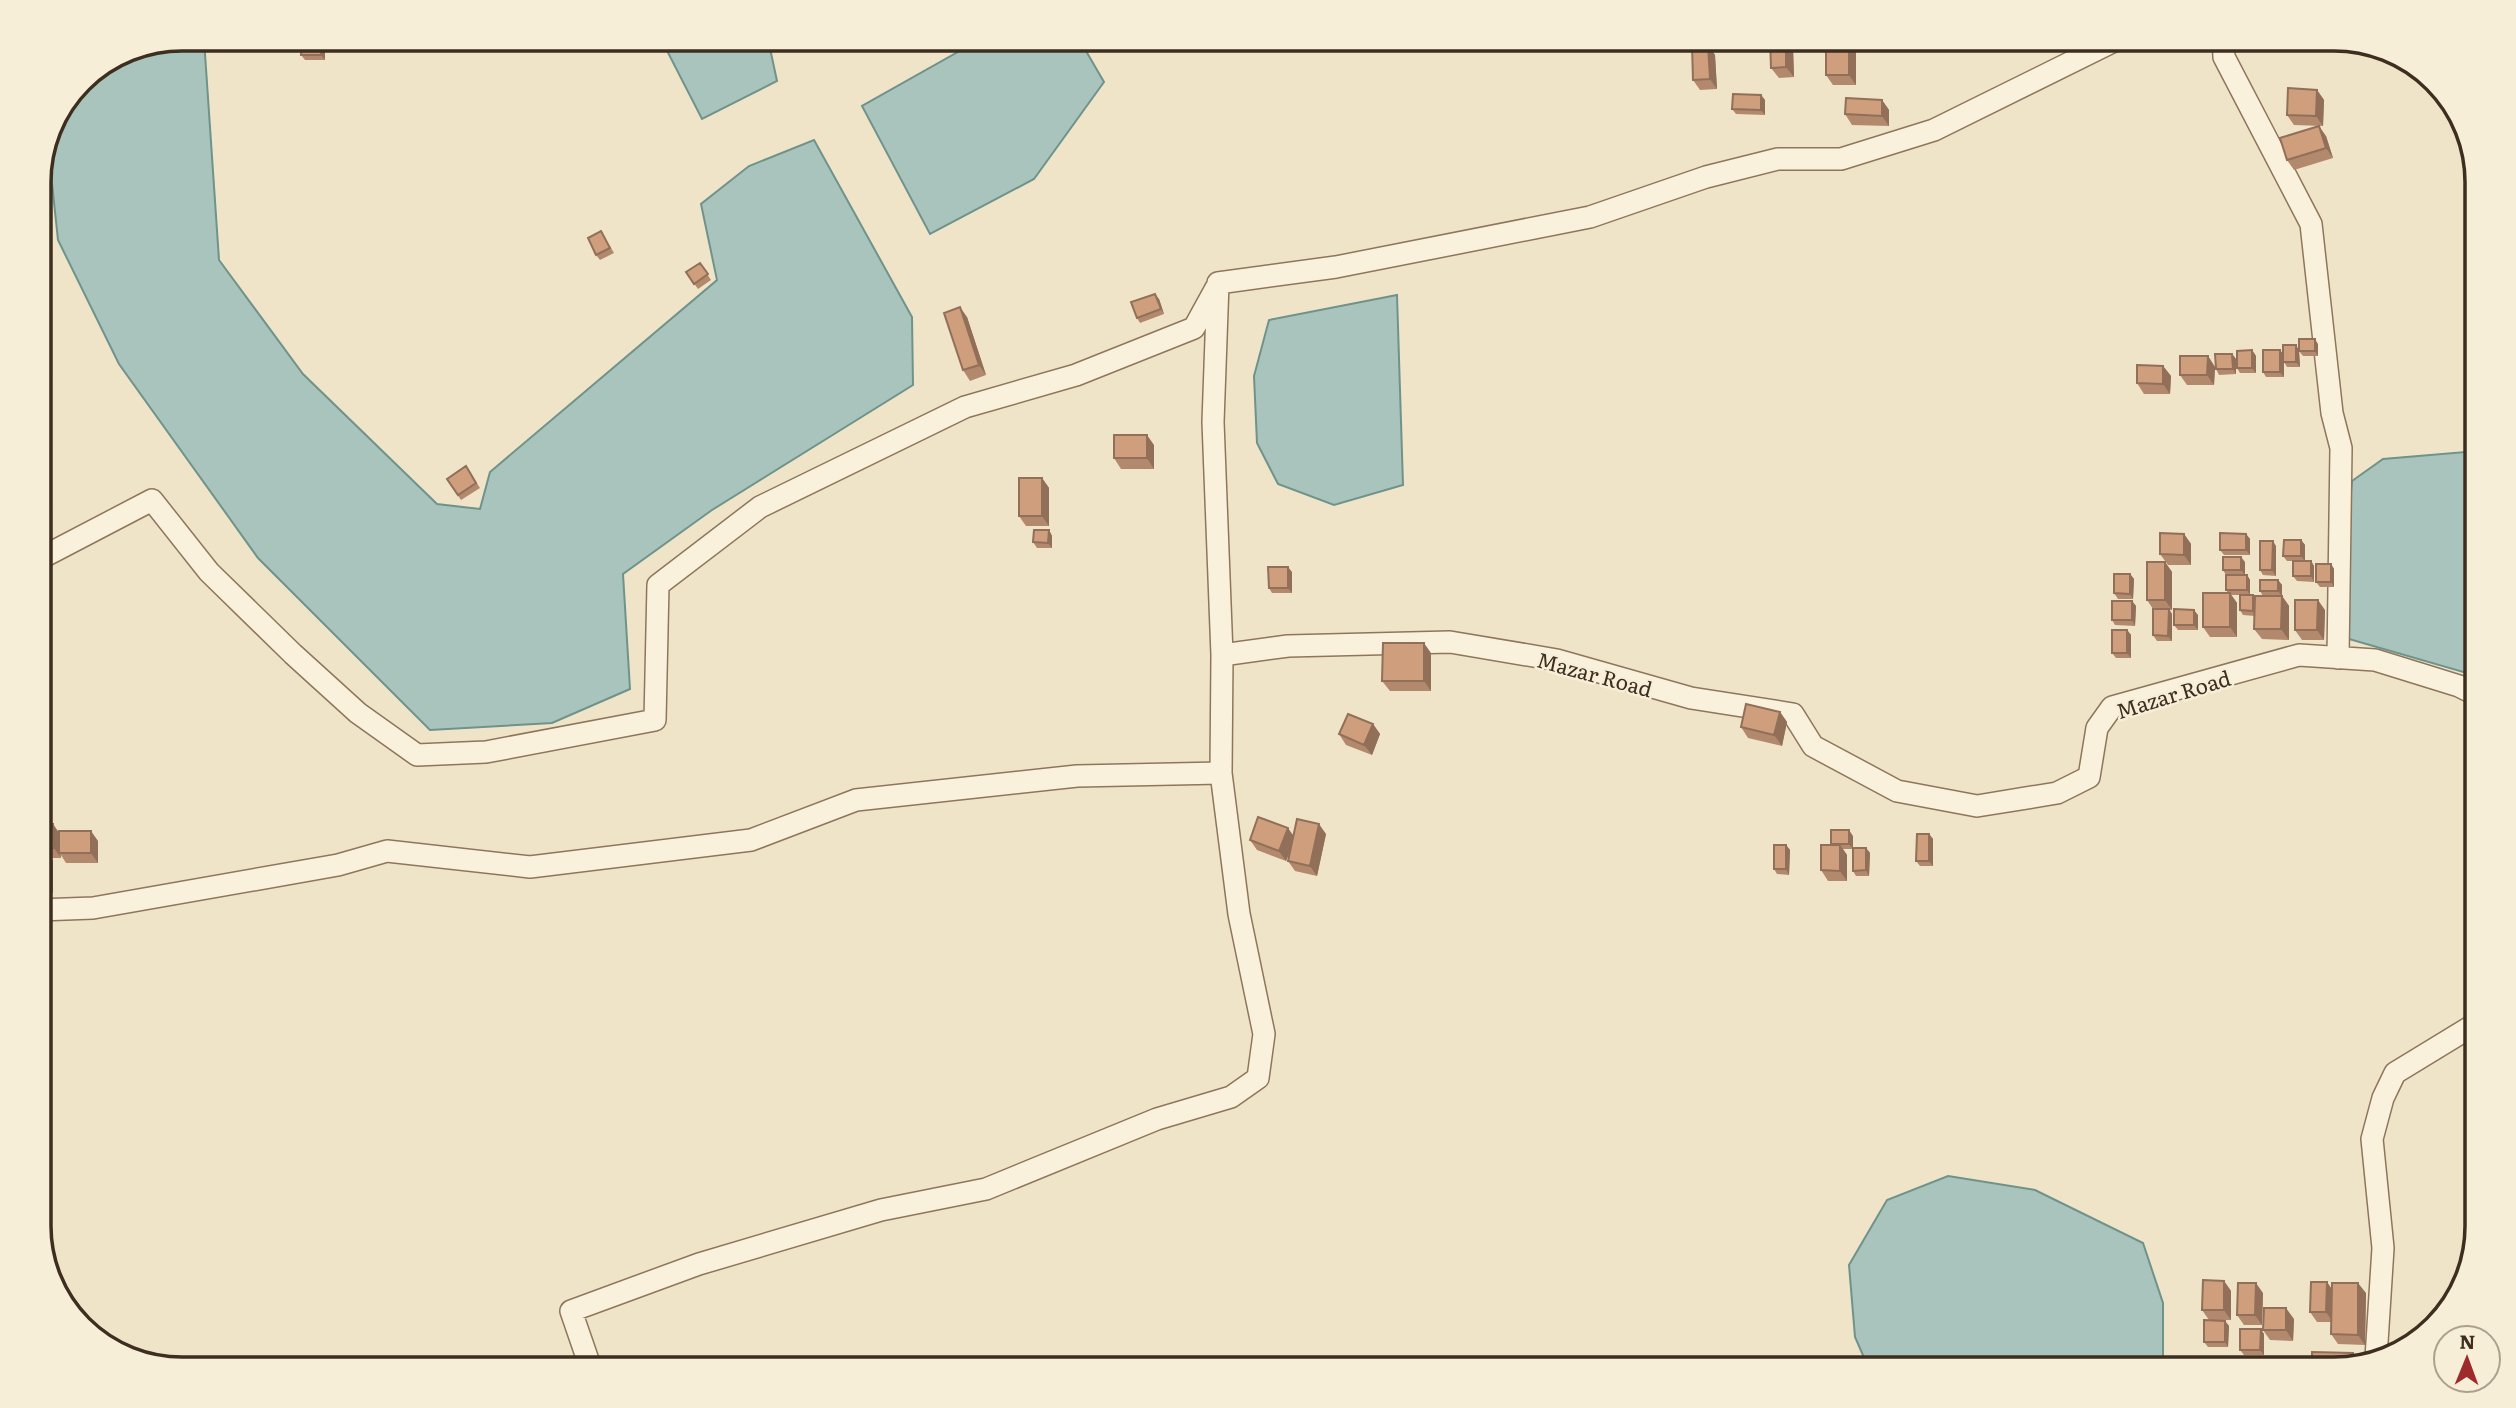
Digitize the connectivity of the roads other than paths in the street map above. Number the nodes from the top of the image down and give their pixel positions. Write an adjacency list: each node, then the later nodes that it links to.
1 (2094, 51): 3 (street)
2 (2224, 51): 6 (street)
3 (1218, 283): 4 (street); 5 (street)
4 (51, 553)
5 (1222, 655): 6 (street, Mazar Road); 8 (street)
6 (2338, 658): 7 (street, Mazar Road)
7 (2465, 689)
8 (1221, 773): 9 (street); 12 (street)
9 (51, 910)
10 (2465, 1030): 11 (street)
11 (2377, 1350)
12 (587, 1357)

